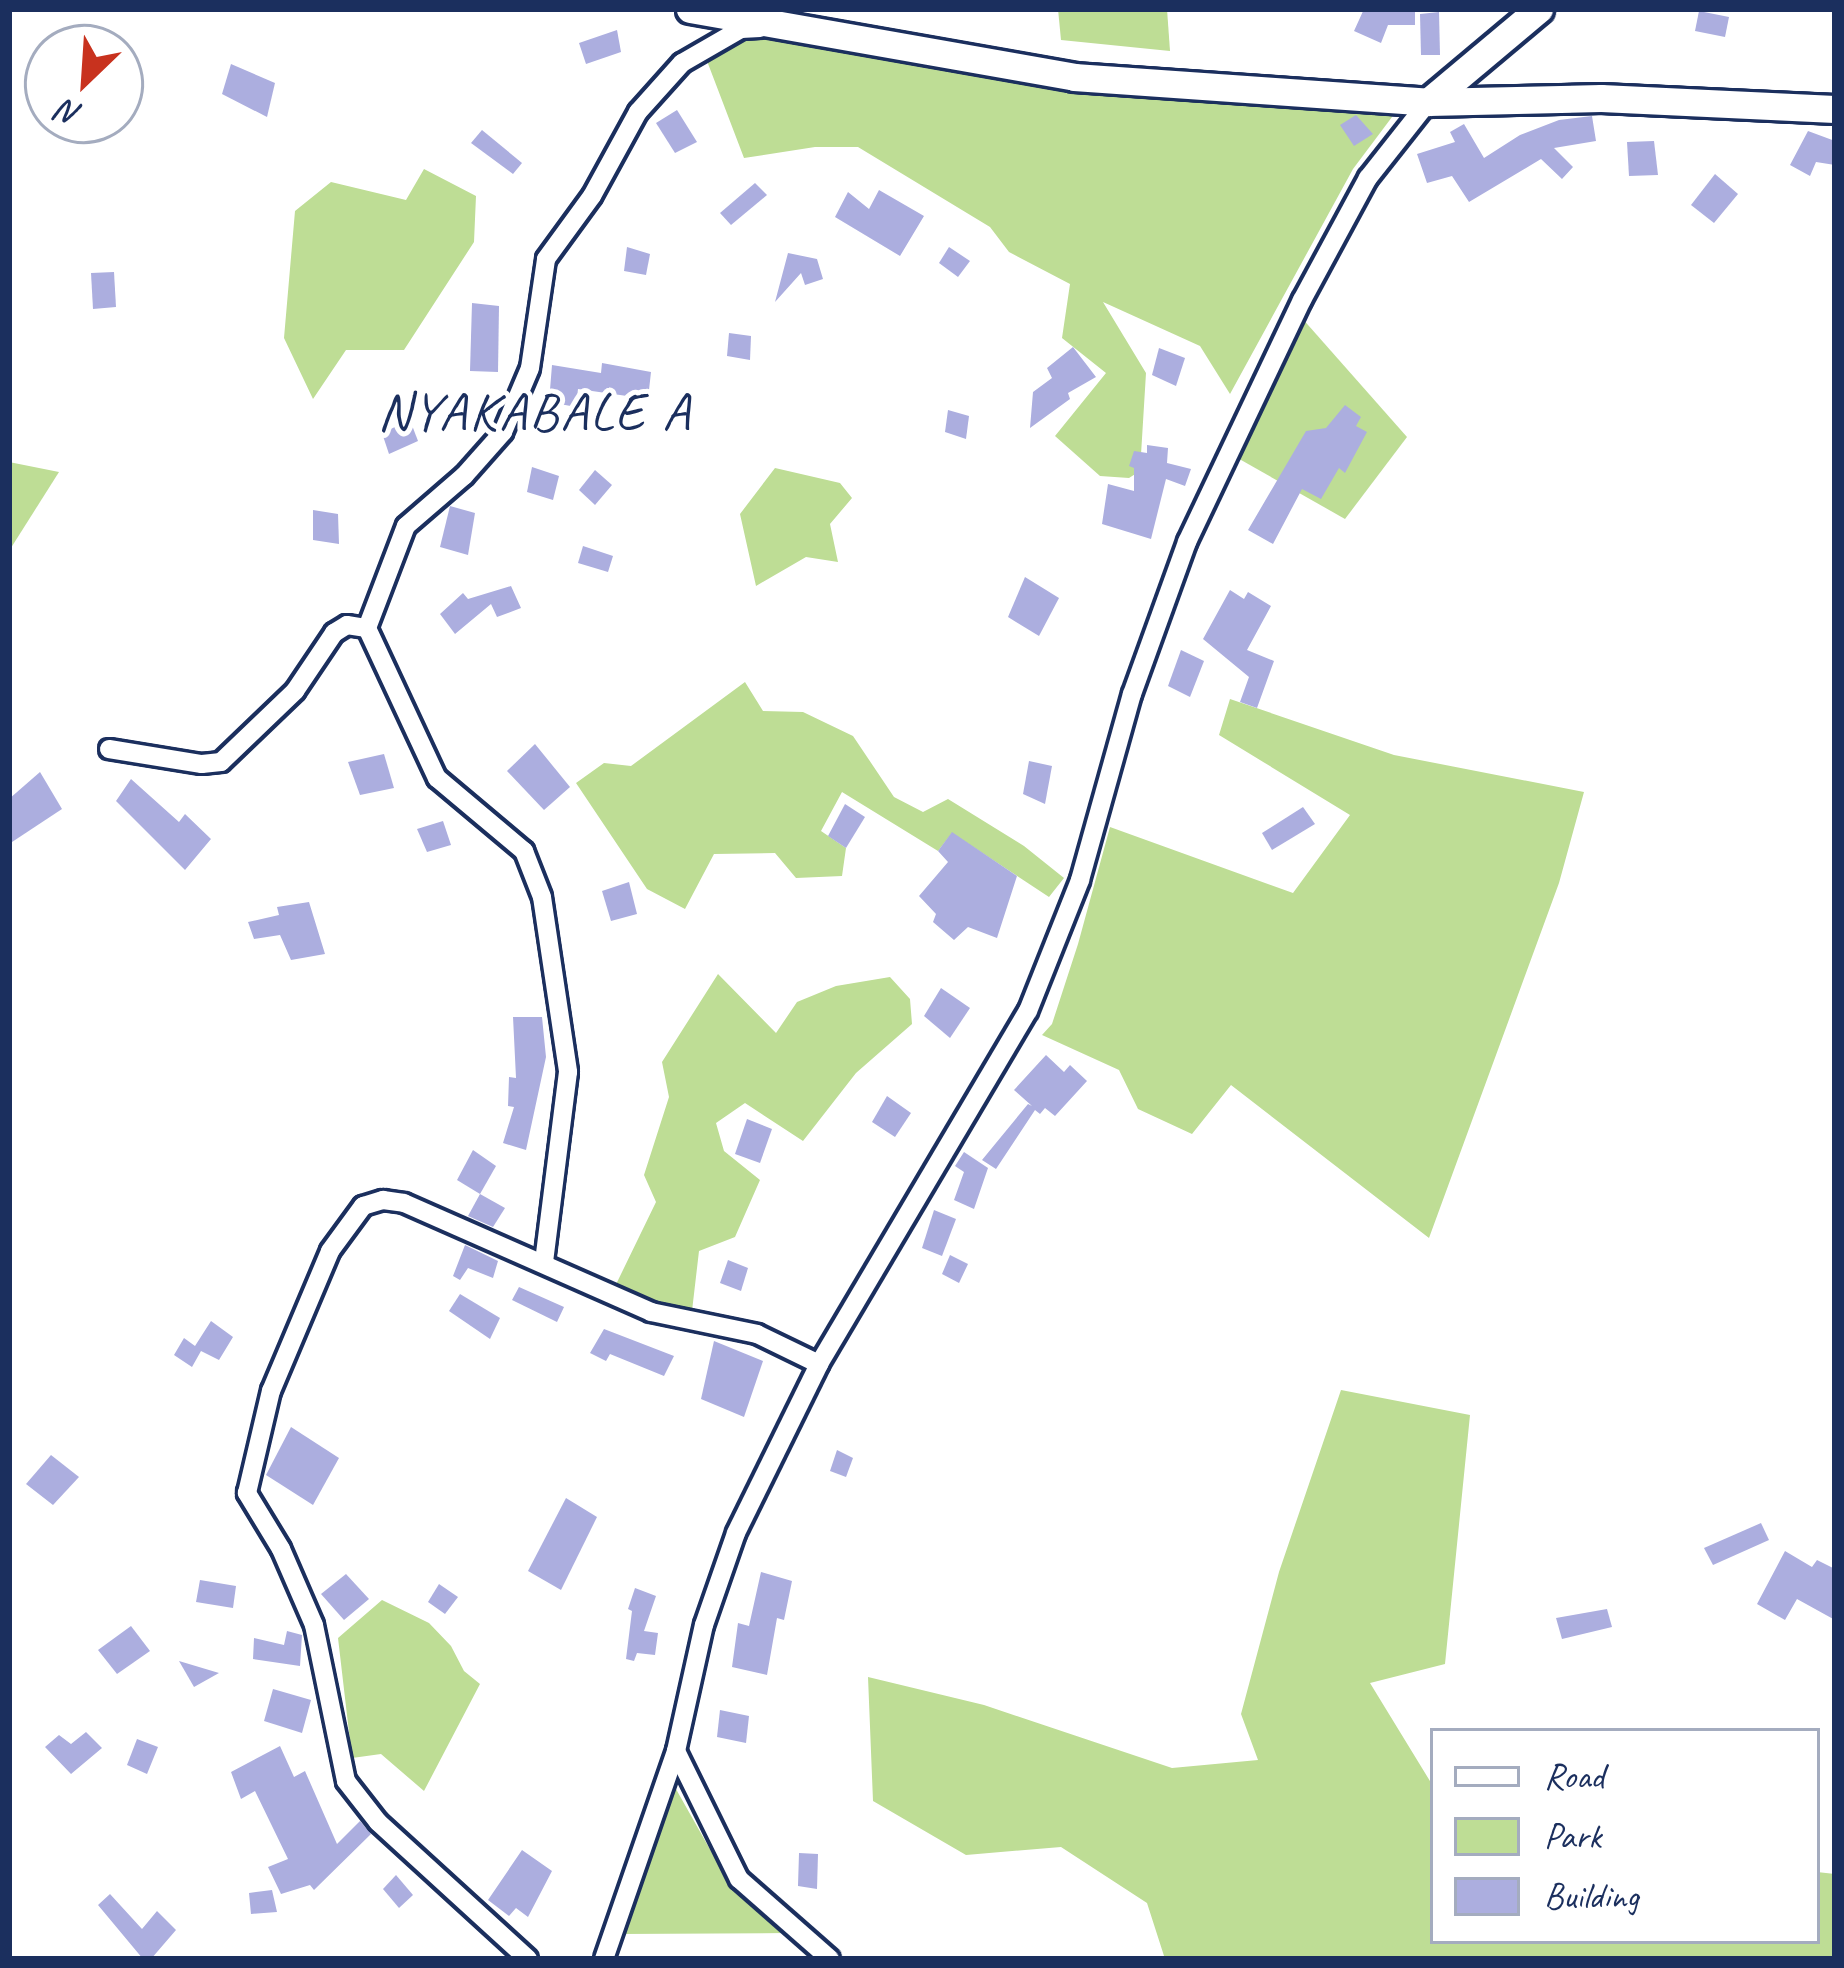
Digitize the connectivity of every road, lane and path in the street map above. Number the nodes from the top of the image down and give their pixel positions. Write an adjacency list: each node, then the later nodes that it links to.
1 (690, 9): 3 (street)
2 (1539, 9): 4 (street)
3 (795, 26): 4 (street); 6 (street)
4 (1428, 102): 5 (street); 9 (street)
5 (1835, 110)
6 (367, 628): 7 (street); 8 (street)
7 (109, 749)
8 (544, 1262): 9 (street); 11 (street)
9 (819, 1364): 10 (street)
10 (676, 1751): 12 (street); 13 (street)
11 (528, 1959)
12 (604, 1959)
13 (830, 1959)

